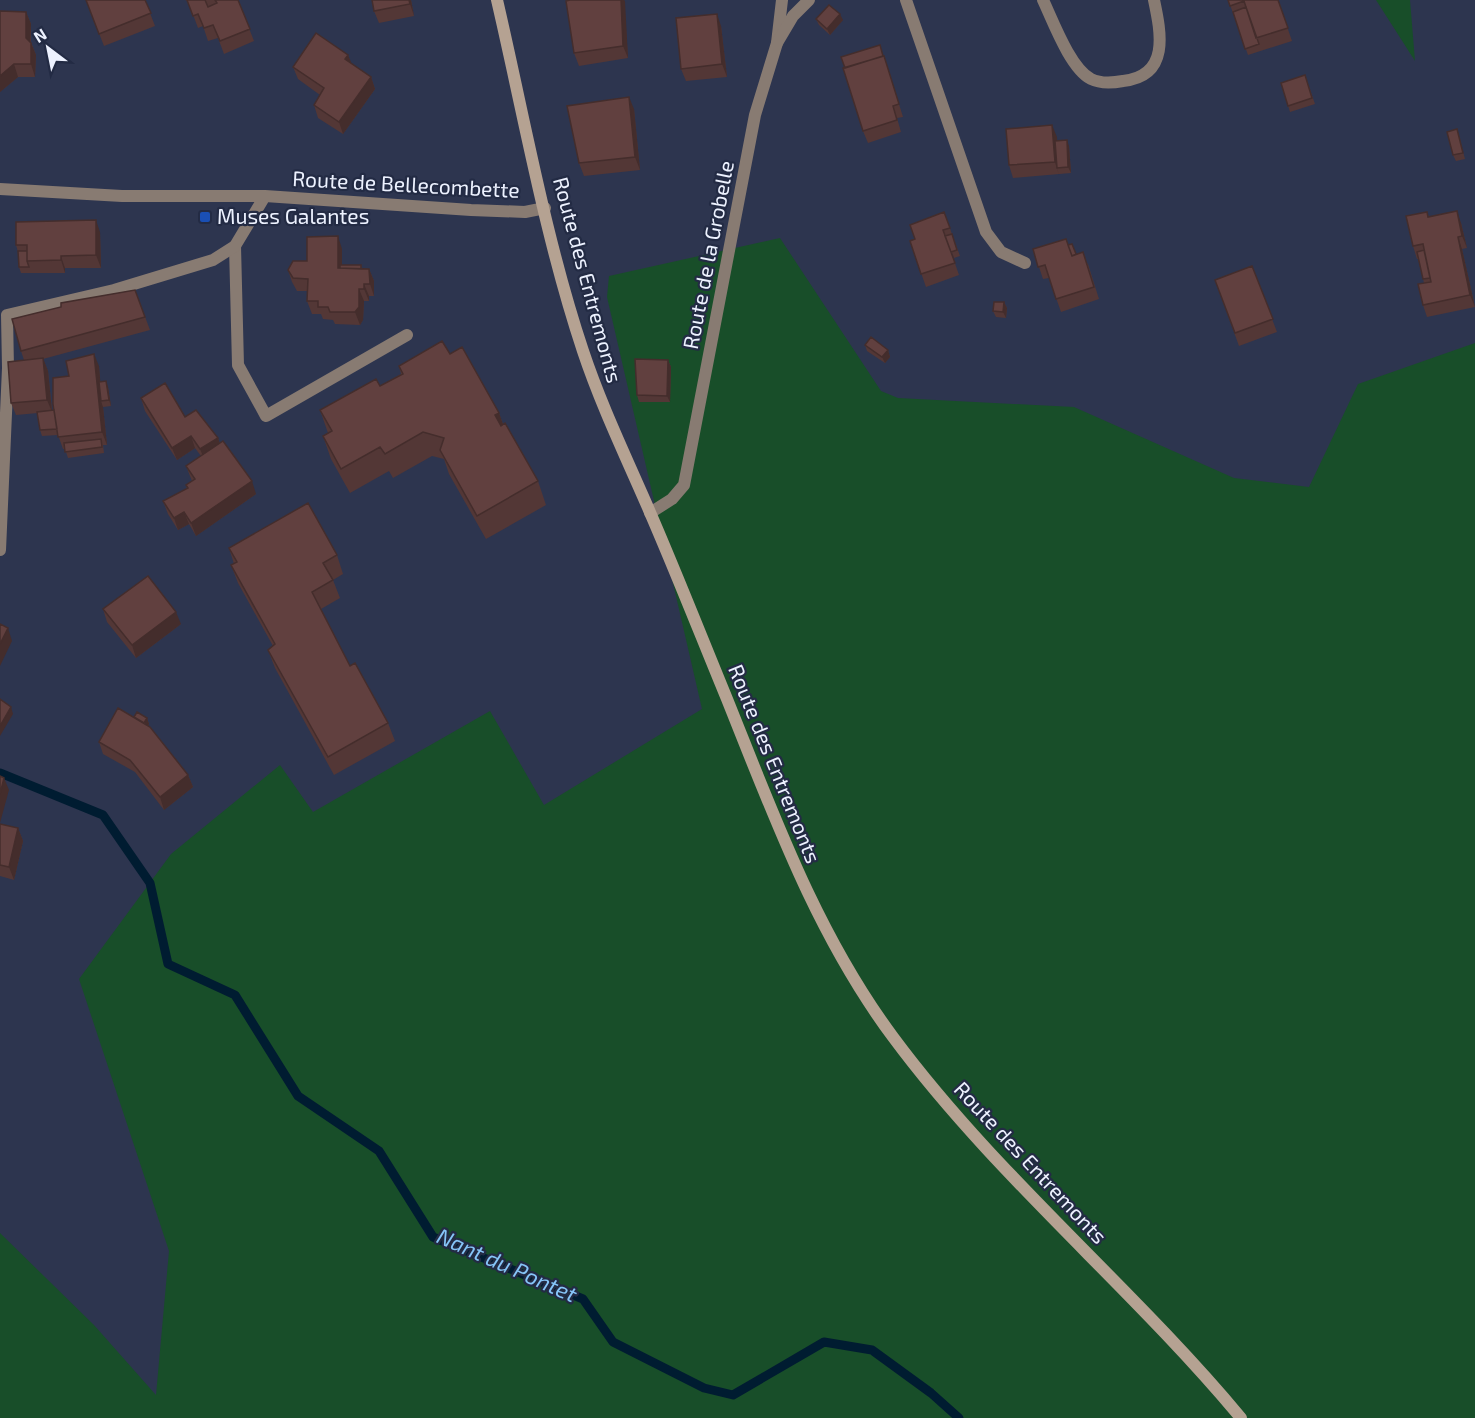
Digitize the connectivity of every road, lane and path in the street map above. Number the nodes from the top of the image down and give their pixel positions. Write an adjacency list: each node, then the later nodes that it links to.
1 (497, 0): 10 (main road, Route des Entremonts)
2 (782, 0): 7 (street)
3 (809, 0): 7 (street, Route de la Grobelle)
4 (906, 0): 12 (street)
5 (1043, 0): 6 (street)
6 (1154, 0)
7 (777, 42): 15 (street, Route de la Grobelle)
8 (0, 189): 9 (street, Route de Bellecombette)
9 (265, 196): 10 (street, Route de Bellecombette); 11 (street, Route de Bellecombette)
10 (545, 208): 15 (main road, Route des Entremonts)
11 (235, 246): 13 (street, Route de Bellecombette); 14 (street)
12 (1025, 263)
13 (4, 311): 16 (street)
14 (407, 335)
15 (650, 513): 17 (main road, Route des Entremonts)
16 (0, 550)
17 (1241, 1418)

